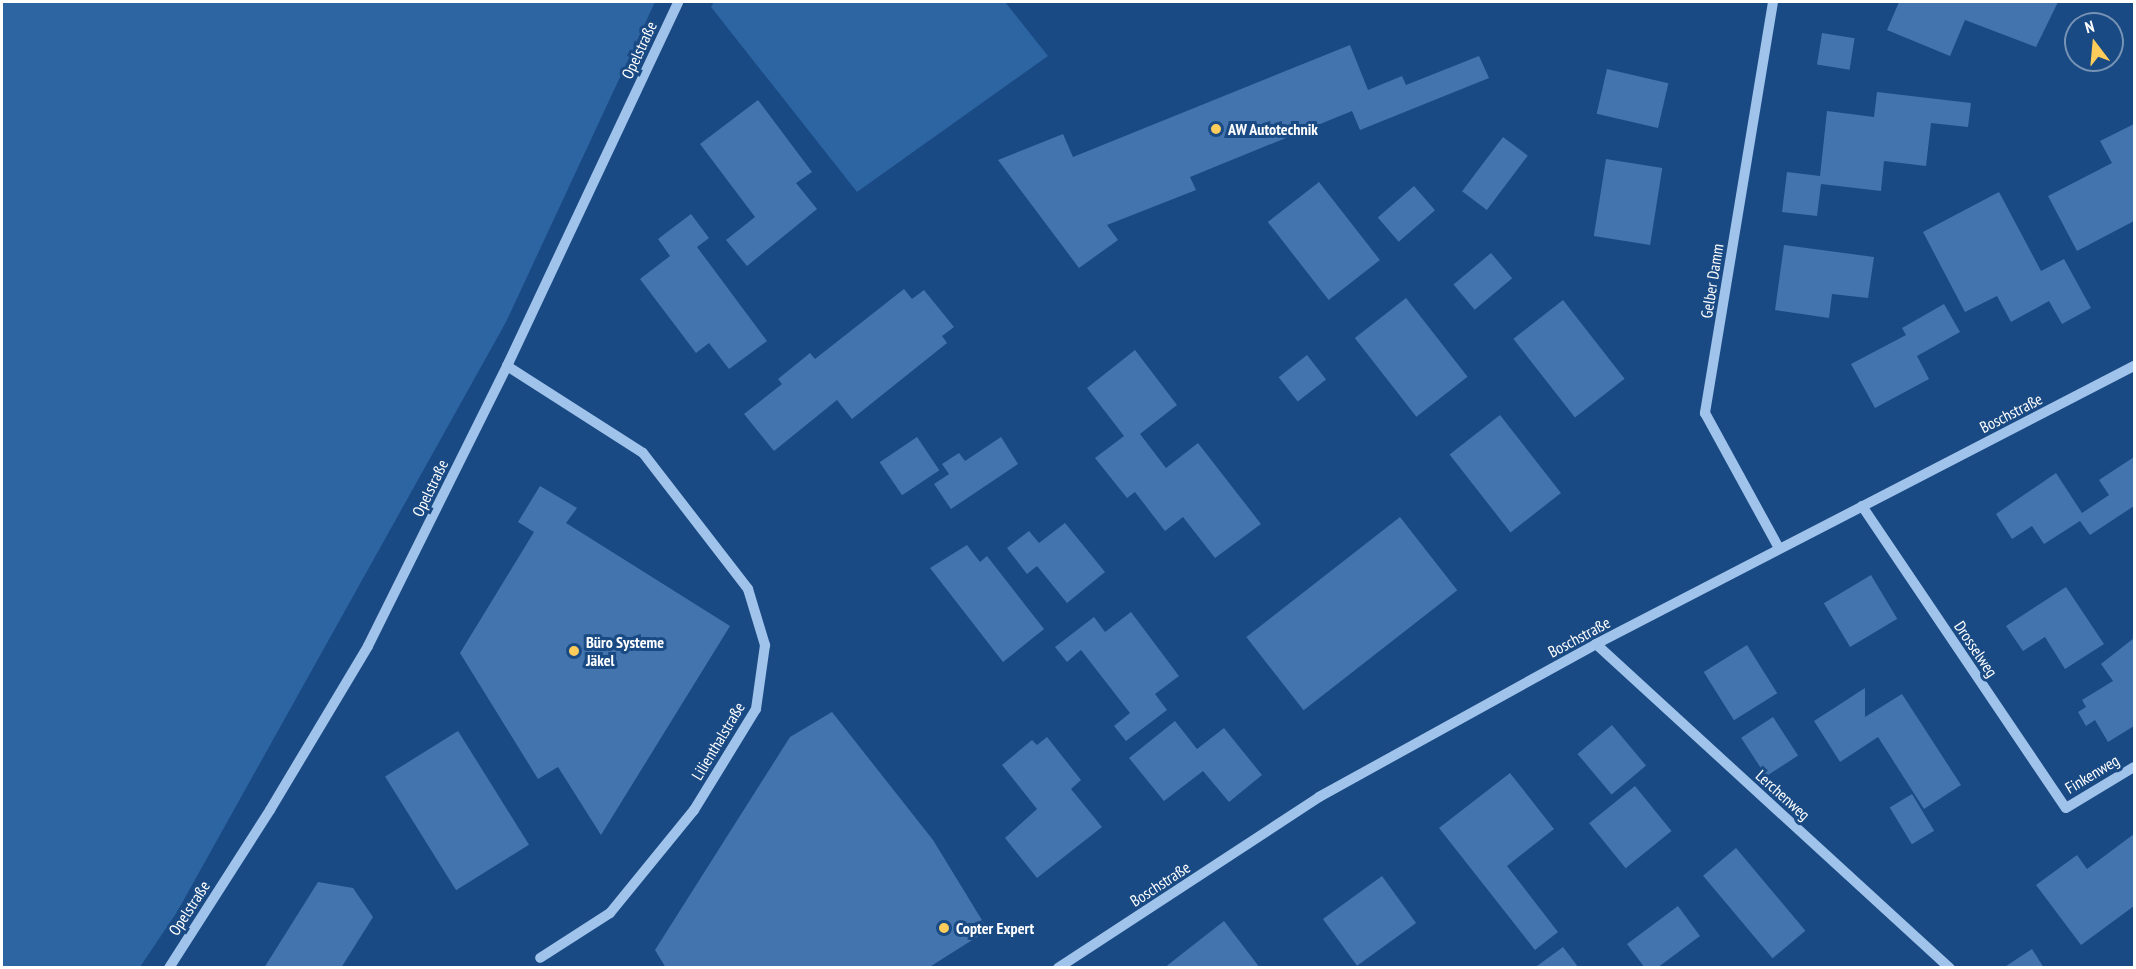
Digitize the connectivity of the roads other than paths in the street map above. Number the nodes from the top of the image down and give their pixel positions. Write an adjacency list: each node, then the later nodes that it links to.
1 (678, 2): 3 (street, Opelstraße)
2 (1773, 2): 8 (street, Gelber Damm)
3 (507, 366): 12 (street, Lilienthalstraße); 13 (street, Opelstraße)
4 (2134, 366): 5 (street, Boschstraße)
5 (2122, 372): 6 (street); 7 (street, Boschstraße)
6 (2134, 378)
7 (1862, 506): 8 (street, Boschstraße); 11 (street, Drosselweg)
8 (1779, 548): 9 (street, Boschstraße)
9 (1596, 644): 14 (street, Boschstraße); 15 (street, Lerchenweg)
10 (2134, 767): 11 (street, Finkenweg)
11 (2066, 808)
12 (540, 958)
13 (169, 968)
14 (1058, 968)
15 (1950, 968)

